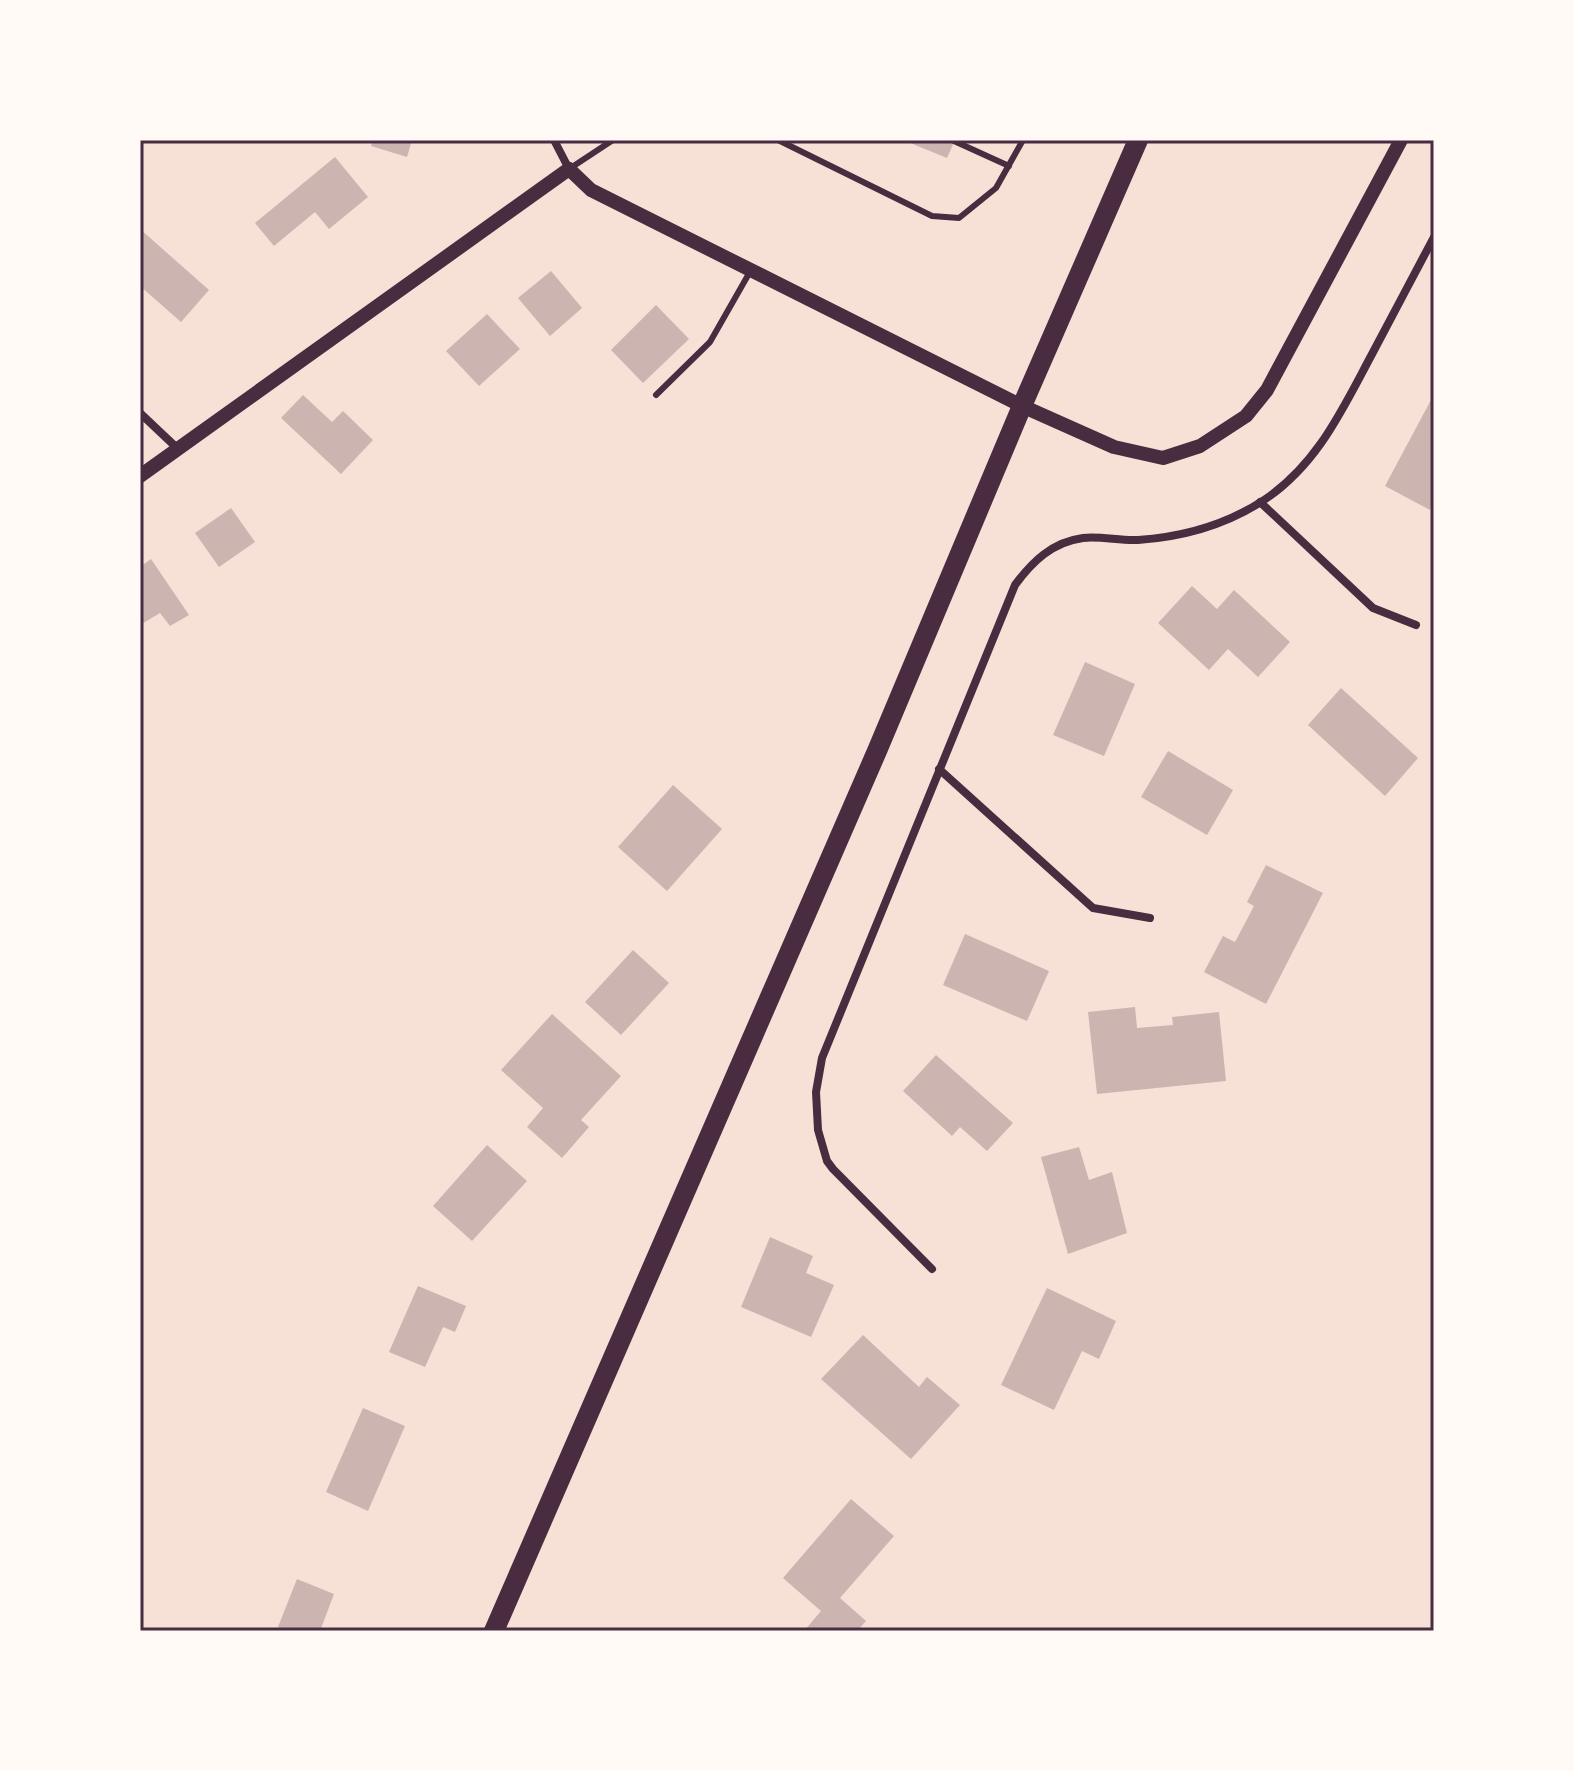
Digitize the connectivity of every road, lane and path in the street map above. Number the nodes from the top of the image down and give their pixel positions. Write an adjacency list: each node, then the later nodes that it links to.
1 (554, 140): 9 (street)
2 (613, 140): 9 (lane)
3 (778, 140): 8 (lane)
4 (1023, 140): 8 (lane)
5 (1138, 140): 13 (main road)
6 (1401, 140): 13 (street)
7 (954, 141): 8 (lane)
8 (1009, 166)
9 (569, 169): 11 (street); 15 (street)
10 (1434, 237): 17 (street)
11 (751, 270): 12 (lane); 13 (street)
12 (656, 395)
13 (1022, 406): 22 (main road)
14 (140, 413): 15 (street)
15 (177, 448): 16 (street)
16 (140, 476)
17 (1260, 502): 18 (street); 19 (street)
18 (1416, 625)
19 (939, 769): 20 (street); 21 (street)
20 (1150, 918)
21 (932, 1269)
22 (494, 1631)

